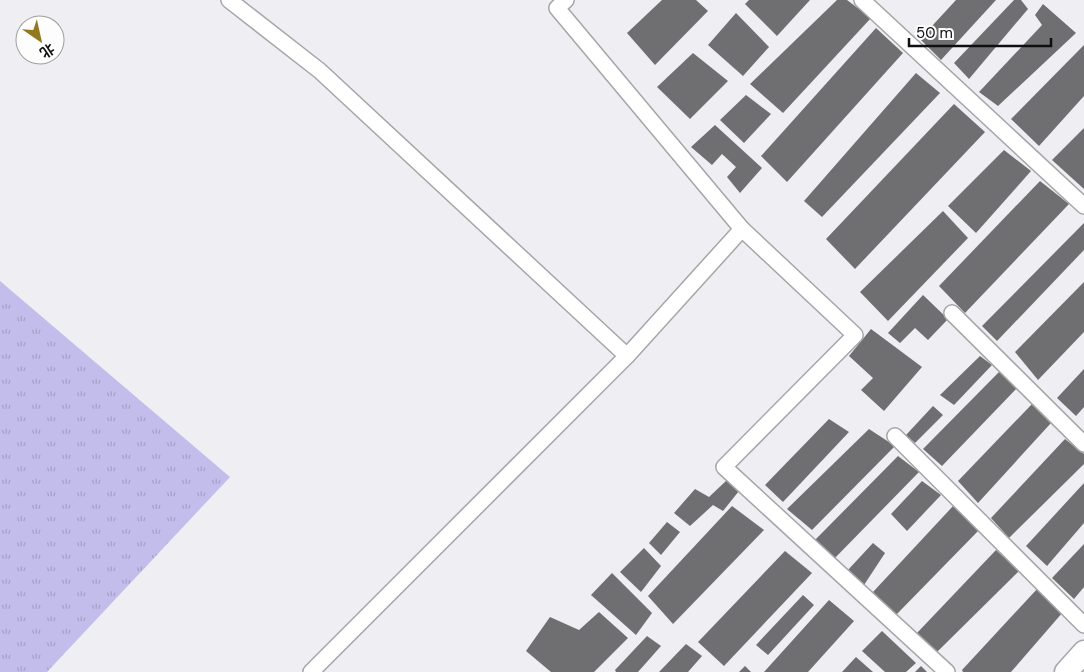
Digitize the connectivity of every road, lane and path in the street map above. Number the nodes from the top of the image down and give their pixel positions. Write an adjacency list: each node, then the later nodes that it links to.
1 (229, 0): 7 (street)
2 (566, 0): 5 (street)
3 (862, 0): 4 (street)
4 (1084, 206)
5 (742, 229): 7 (street); 13 (street)
6 (952, 313): 9 (street)
7 (627, 356): 12 (street)
8 (895, 436): 10 (street)
9 (1084, 444)
10 (1084, 625)
11 (1084, 652): 14 (street)
12 (311, 672)
13 (947, 672)
14 (1066, 672)

